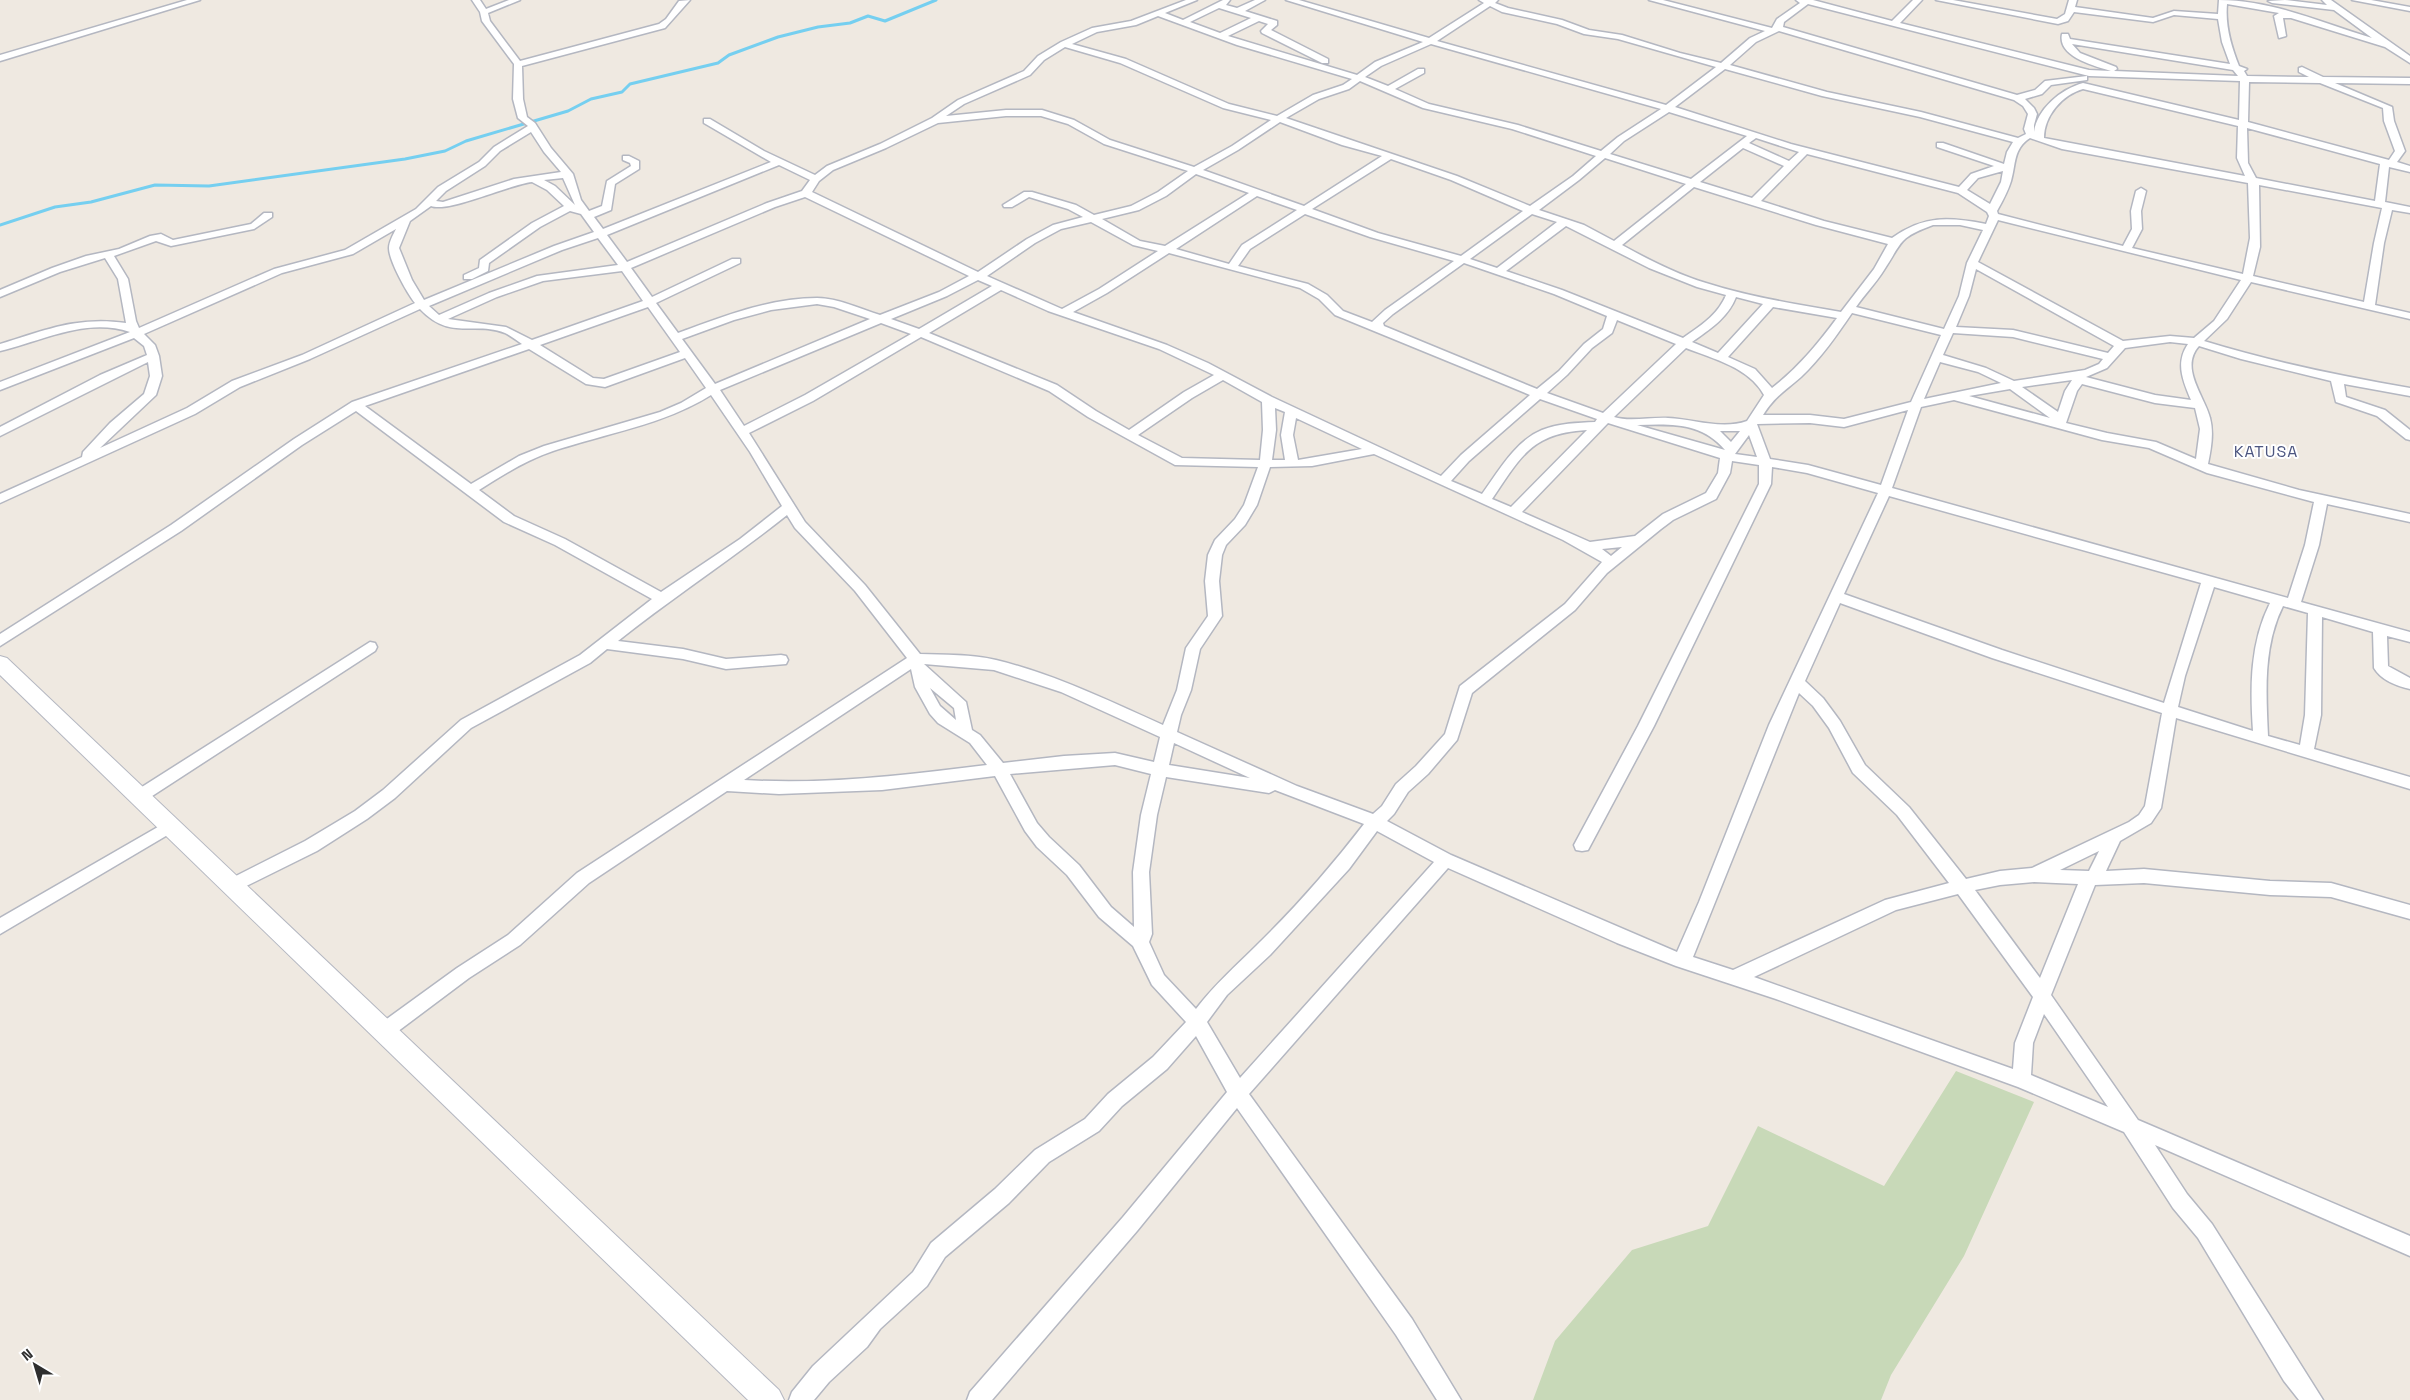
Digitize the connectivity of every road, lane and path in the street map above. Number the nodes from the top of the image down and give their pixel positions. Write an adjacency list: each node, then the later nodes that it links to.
1 (196, 0): 43 (street)
2 (516, 0): 22 (street)
3 (1163, 0): 23 (street)
4 (1193, 0): 23 (street)
5 (1230, 0): 21 (street)
6 (1261, 0): 27 (street)
7 (1290, 0): 19 (street)
8 (1653, 0): 36 (street)
9 (1918, 0): 35 (street)
10 (1940, 0): 20 (street)
11 (2073, 0): 26 (street)
12 (2264, 0): 24 (street)
13 (2326, 0): 24 (street)
14 (2356, 0): 25 (street)
15 (684, 1): 45 (street)
16 (1488, 1): 40 (street); 46 (street)
17 (1805, 1): 35 (street); 36 (street)
18 (2223, 1): 29 (street); 30 (street)
19 (1306, 2): 40 (street)
20 (1964, 2): 33 (street)
21 (1218, 5): 27 (street); 34 (street)
22 (480, 6): 45 (street)
23 (1176, 7): 28 (street)
24 (2335, 8): 32 (street)
25 (2410, 9)
26 (2070, 10): 30 (street); 33 (street)
27 (1238, 11): 31 (street)
28 (1158, 14): 34 (street); 41 (street)
29 (2291, 14): 32 (street); 38 (street); 42 (street)
30 (2220, 17): 47 (street)
31 (1259, 18): 37 (street); 52 (street)
32 (2351, 20): 42 (street)
33 (2058, 22): 39 (street)
34 (1183, 23): 37 (street)
35 (1893, 25): 50 (street)
36 (1774, 29): 46 (street); 60 (street)
37 (1220, 36): 52 (street)
38 (2282, 36)
39 (2067, 40): 47 (street); 51 (street)
40 (1428, 41): 53 (street); 62 (street)
41 (1064, 44): 63 (street); 64 (street)
42 (2391, 46): 44 (street)
43 (0, 58)
44 (2410, 60)
45 (518, 64): 67 (street)
46 (1723, 66): 62 (street); 69 (street)
47 (2236, 67): 54 (street); 55 (street)
48 (2302, 70): 56 (street)
49 (1421, 71): 58 (street)
50 (2098, 74): 51 (street); 60 (street); 61 (street)
51 (2131, 74): 54 (street)
52 (1330, 75): 53 (street); 59 (street)
53 (1359, 78): 58 (street); 59 (street)
54 (2244, 79): 55 (street); 66 (street)
55 (2296, 80): 56 (street)
56 (2325, 81): 57 (street); 77 (street)
57 (2410, 81)
58 (1389, 89): 73 (street)
59 (1324, 95): 63 (street)
60 (2017, 98): 69 (street)
61 (2168, 104): 66 (street); 69 (street)
62 (1667, 109): 68 (street); 73 (street)
63 (1279, 119): 74 (street); 80 (street)
64 (936, 120): 80 (street); 84 (street)
65 (707, 121): 76 (street)
66 (2242, 123): 77 (street); 85 (street)
67 (530, 125): 82 (street); 91 (street)
68 (1753, 136): 70 (street); 72 (street)
69 (2025, 142): 79 (street); 85 (street)
70 (1742, 144): 78 (street); 86 (street)
71 (1940, 145): 79 (street)
72 (1805, 151): 78 (street); 87 (street)
73 (1605, 153): 86 (street); 96 (street)
74 (1390, 156): 95 (street); 96 (street)
75 (626, 158): 98 (street)
76 (779, 162): 84 (street); 104 (street)
77 (2388, 164): 81 (street); 94 (street)
78 (1790, 165): 92 (street)
79 (2008, 168): 87 (street); 101 (street)
80 (1195, 170): 88 (street); 100 (street)
81 (2410, 170)
82 (568, 174): 83 (street); 98 (street)
83 (532, 178): 91 (street); 98 (street)
84 (816, 179): 90 (street)
85 (2254, 181): 94 (street); 117 (street)
86 (1692, 182): 92 (street); 106 (street)
87 (1962, 191): 101 (street)
88 (1257, 192): 95 (street); 107 (street)
89 (2141, 192): 108 (street)
90 (806, 193): 113 (street); 116 (street)
91 (430, 202): 102 (street)
92 (1754, 202): 105 (street)
93 (1008, 204): 100 (street)
94 (2384, 205): 97 (street); 125 (street)
95 (1304, 210): 110 (street); 114 (street)
96 (1530, 210): 103 (street); 110 (street)
97 (2410, 210)
98 (580, 212): 104 (street); 118 (street)
99 (268, 216): 109 (street)
100 (1095, 218): 107 (street); 116 (street)
101 (1991, 218): 105 (street); 108 (street); 112 (street)
102 (405, 221): 124 (street); 133 (street)
103 (1565, 221): 106 (street); 115 (street)
104 (600, 234): 113 (street); 118 (street)
105 (1894, 242): 126 (street)
106 (1614, 246): 121 (street)
107 (1167, 250): 114 (street); 127 (street)
108 (2126, 250): 117 (street)
109 (108, 254): 120 (street); 133 (street)
110 (1464, 260): 115 (street); 132 (street)
111 (736, 261): 122 (street)
112 (1972, 263): 134 (street); 140 (street)
113 (626, 267): 122 (street); 130 (street)
114 (1231, 268): 132 (street)
115 (1498, 272): 128 (street)
116 (979, 277): 119 (street); 131 (street)
117 (2246, 279): 125 (street); 137 (street)
118 (474, 284): 124 (street)
119 (1000, 286): 127 (street); 135 (street)
120 (0, 294)
121 (1732, 294): 123 (street); 138 (street)
122 (650, 302): 136 (street); 139 (street)
123 (1770, 303): 126 (street); 144 (street)
124 (422, 304): 130 (street); 173 (street)
125 (2369, 307): 129 (street)
126 (1847, 312): 134 (street); 156 (street)
127 (1063, 313): 147 (street)
128 (1613, 316): 138 (street); 155 (street)
129 (2410, 316)
130 (439, 319): 139 (street)
131 (881, 320): 135 (street); 136 (street); 153 (street)
132 (1379, 328): 155 (street)
133 (135, 331): 141 (street); 143 (street); 151 (street)
134 (1948, 332): 145 (street); 146 (street)
135 (920, 333): 168 (street); 169 (street)
136 (677, 338): 142 (street)
137 (2197, 342): 140 (street); 149 (street); 161 (street)
138 (1684, 343): 144 (street); 165 (street)
139 (532, 345): 142 (street); 160 (street)
140 (2121, 345): 146 (street)
141 (0, 348)
142 (688, 353): 153 (street)
143 (154, 356): 167 (street); 173 (street)
144 (1721, 357): 156 (street)
145 (1936, 357): 150 (street); 152 (street)
146 (2109, 358): 148 (street)
147 (1223, 375): 158 (street); 169 (street)
148 (2080, 377): 150 (street); 161 (street); 164 (street)
149 (2337, 379): 154 (street); 170 (street)
150 (2013, 385): 157 (street); 164 (street)
151 (0, 386)
152 (1922, 388): 157 (street); 159 (street)
153 (713, 389): 168 (street); 179 (street)
154 (2410, 392)
155 (1538, 394): 165 (street); 178 (street)
156 (1770, 394): 163 (street)
157 (1956, 397): 159 (street); 164 (street)
158 (1268, 400): 162 (street); 175 (street)
159 (1916, 404): 163 (street); 180 (street)
160 (356, 405): 179 (street); 198 (street)
161 (2200, 405): 177 (street)
162 (1291, 411): 171 (street); 176 (street)
163 (1753, 421): 166 (street); 172 (street); 174 (street)
164 (2061, 421): 177 (street)
165 (1607, 422): 166 (street); 172 (street); 182 (street); 185 (street)
166 (1704, 427): 172 (street)
167 (0, 432)
168 (742, 432): 184 (street)
169 (1131, 434): 175 (street)
170 (2410, 436)
171 (1376, 450): 176 (street); 178 (street)
172 (1729, 453): 174 (street); 187 (street)
173 (83, 460): 181 (street)
174 (1765, 461): 180 (street); 220 (street)
175 (1265, 463): 176 (street); 208 (street)
176 (1292, 464)
177 (2201, 466): 183 (street)
178 (1443, 482): 182 (street)
179 (469, 491): 192 (street)
180 (1885, 491): 190 (street); 191 (street)
181 (0, 499)
182 (1485, 500): 185 (street)
183 (2321, 500): 186 (street); 194 (street)
184 (789, 508): 192 (street); 203 (street)
185 (1513, 513): 188 (street)
186 (2410, 518)
187 (1640, 540): 188 (street); 189 (street)
188 (1588, 546): 189 (street)
189 (1613, 562): 217 (street)
190 (2209, 580): 193 (street); 206 (street)
191 (1837, 597): 204 (street); 206 (street)
192 (662, 598): 199 (street)
193 (2279, 599): 194 (street); 209 (street)
194 (2294, 603): 195 (street)
195 (2315, 609): 196 (street); 210 (street)
196 (2380, 628): 197 (street); 205 (street)
197 (2410, 637)
198 (0, 641)
199 (606, 644): 201 (street); 224 (street)
200 (370, 647): 216 (street)
201 (780, 660)
202 (0, 663): 216 (street)
203 (917, 663): 207 (street); 207 (street); 208 (street); 214 (street)
204 (1796, 681): 225 (street); 229 (street)
205 (2410, 684)
206 (2170, 709): 209 (street); 219 (street)
207 (965, 731): 211 (street)
208 (1169, 735): 212 (street); 215 (street)
209 (2262, 740): 210 (street)
210 (2306, 753): 213 (street)
211 (999, 769): 212 (street); 214 (street); 228 (street)
212 (1161, 770): 215 (street); 228 (street)
213 (2410, 783)
214 (726, 785): 233 (street)
215 (1291, 790): 217 (street)
216 (140, 796): 218 (street)
217 (1375, 822): 221 (street); 232 (street)
218 (170, 826): 224 (street); 227 (street)
219 (2113, 838): 222 (street); 223 (street)
220 (1582, 845)
221 (1445, 860): 229 (street); 235 (street)
222 (2034, 875): 223 (street); 225 (street)
223 (2092, 877): 226 (street); 231 (street)
224 (232, 886): 233 (street)
225 (1963, 887): 230 (street); 231 (street)
226 (2410, 912)
227 (0, 927)
228 (1140, 942): 232 (street)
229 (1682, 961): 230 (street)
230 (1735, 977): 234 (street)
231 (2041, 995): 234 (street); 236 (street)
232 (1197, 1022): 235 (street); 239 (street)
233 (383, 1032): 238 (street)
234 (2021, 1080): 236 (street)
235 (1238, 1093): 240 (street); 241 (street)
236 (2129, 1125): 237 (street); 242 (street)
237 (2410, 1246)
238 (769, 1400)
239 (800, 1400)
240 (978, 1400)
241 (1450, 1400)
242 (2312, 1400)

